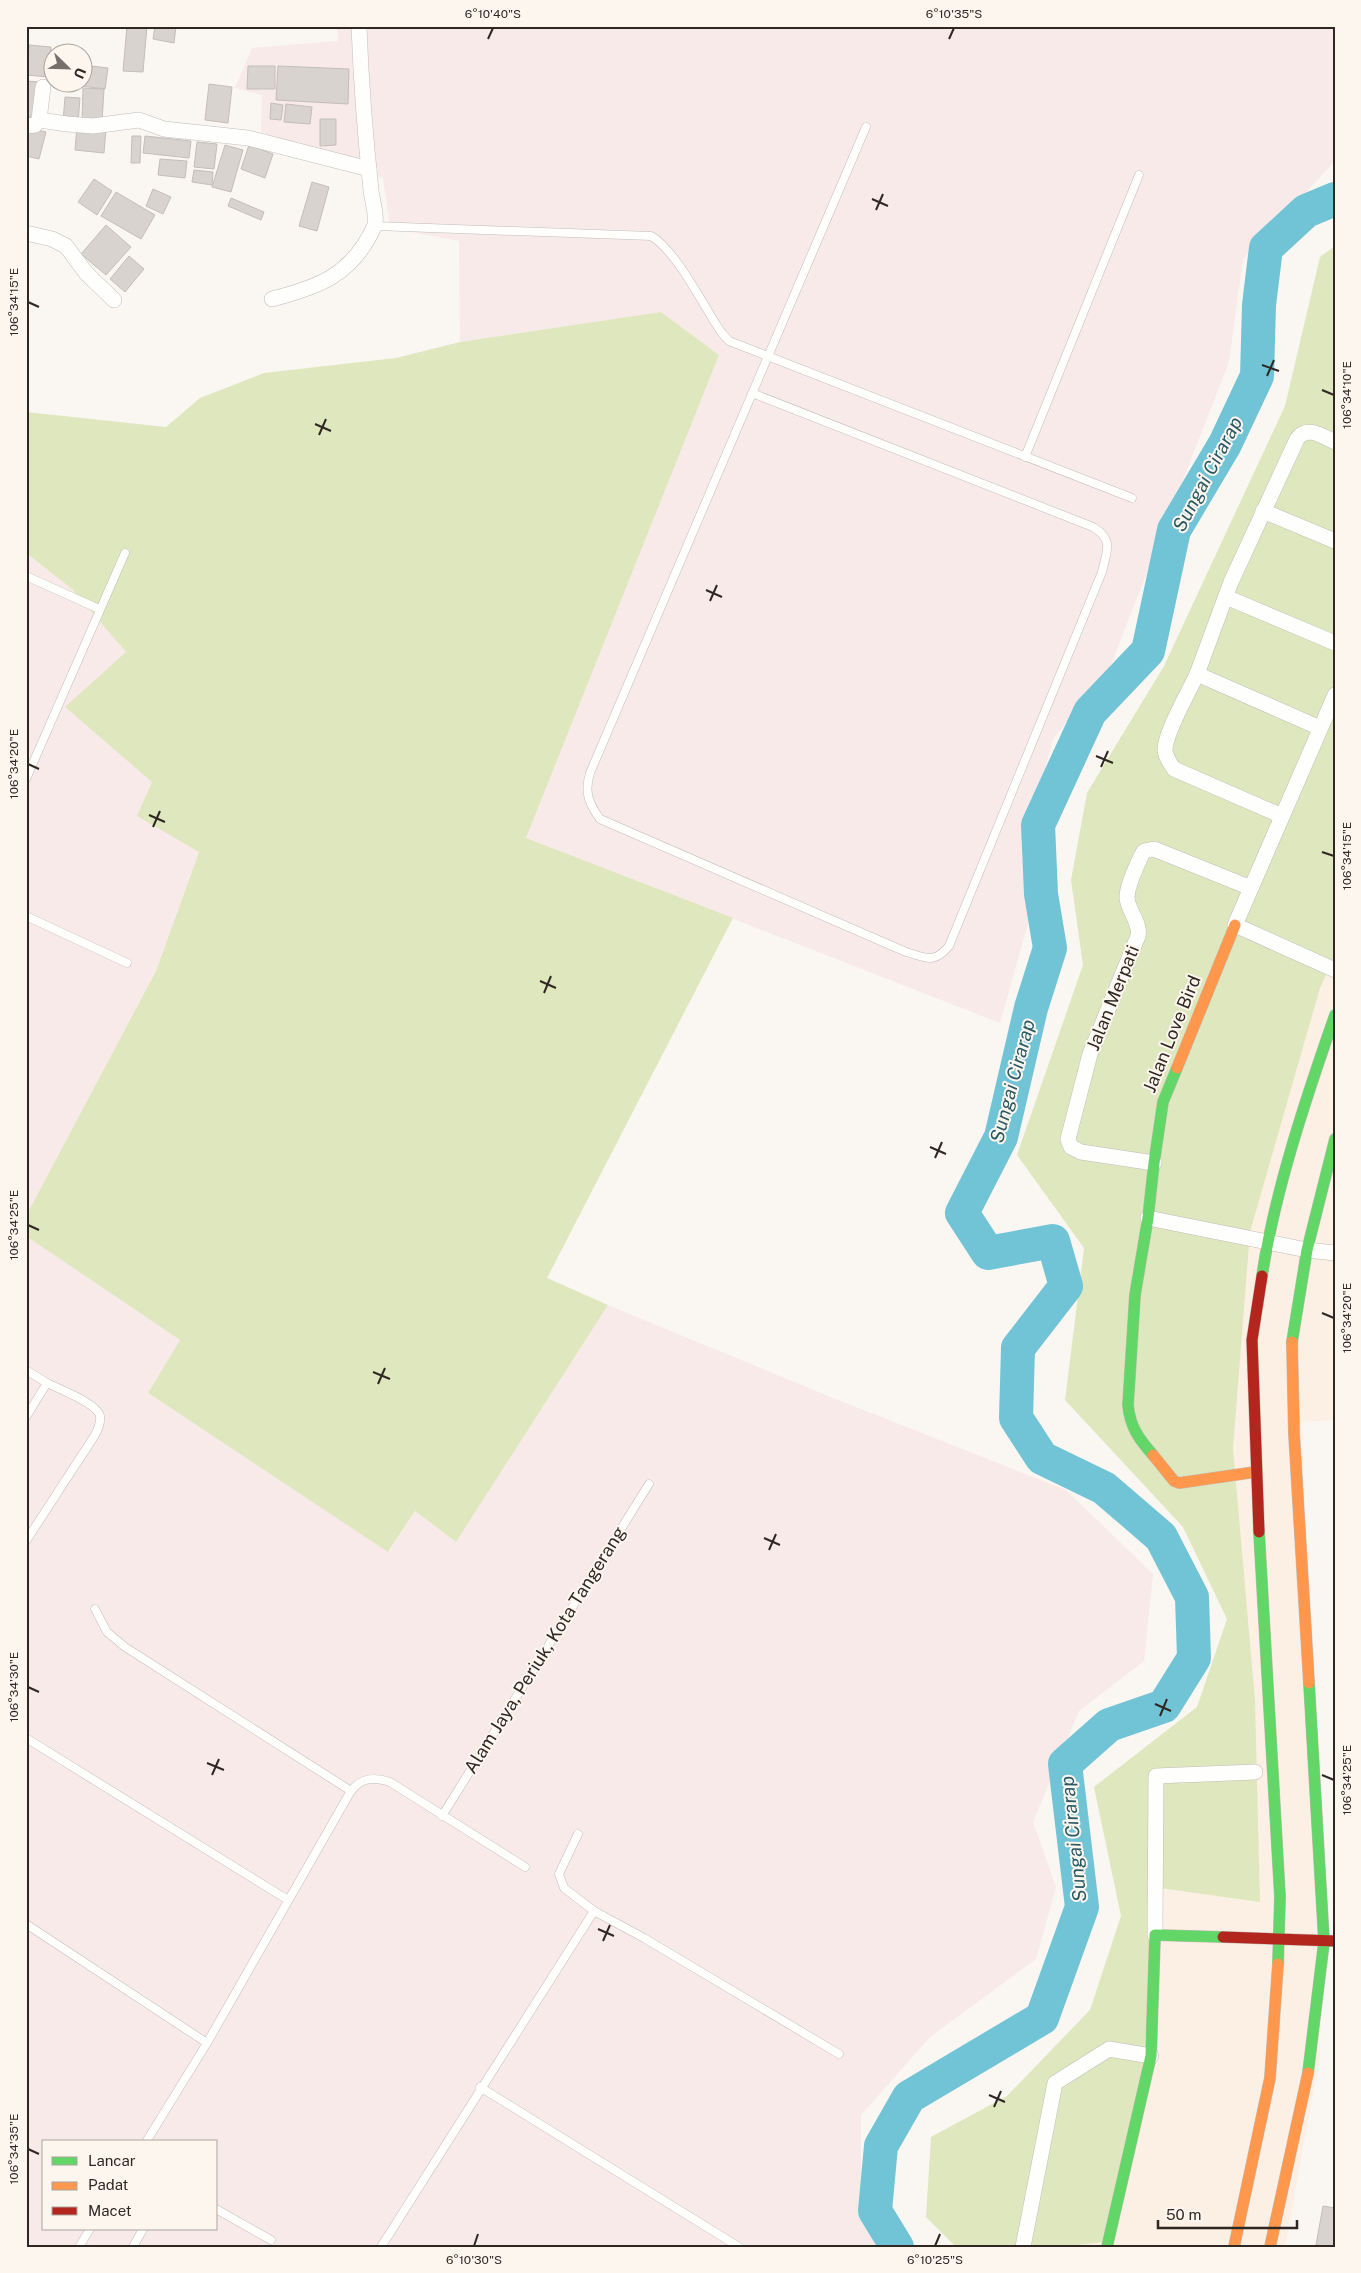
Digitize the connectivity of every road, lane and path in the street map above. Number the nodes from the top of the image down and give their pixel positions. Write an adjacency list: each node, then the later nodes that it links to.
1 (359, 26): 5 (street)
2 (42, 92): 3 (street)
3 (33, 123): 5 (street)
4 (866, 126): 11 (lane)
5 (369, 169): 7 (street)
6 (1139, 175): 14 (lane)
7 (375, 226): 9 (street); 11 (lane)
8 (26, 233): 10 (street)
9 (272, 299)
10 (114, 300)
11 (768, 356): 12 (lane); 14 (lane)
12 (752, 393): 12 (lane)
13 (1335, 442): 16 (street)
14 (1025, 457): 15 (lane)
15 (1132, 498)
16 (1263, 511): 17 (street); 20 (street)
17 (1335, 540)
18 (125, 553): 21 (lane)
19 (26, 576): 21 (lane)
20 (1226, 597): 22 (street); 23 (street)
21 (99, 609): 26 (lane)
22 (1335, 643)
23 (1197, 674): 25 (street); 27 (street)
24 (1335, 694): 25 (street)
25 (1320, 728): 27 (street)
26 (26, 779)
27 (1282, 816): 28 (street)
28 (1251, 888): 30 (street); 35 (street, Jalan Merpati)
29 (26, 916): 31 (lane)
30 (1235, 925): 32 (street); 35 (main road, Jalan Love Bird)
31 (127, 963)
32 (1335, 970)
33 (1335, 1015): 37 (main road)
34 (1335, 1139): 38 (main road)
35 (1154, 1163): 36 (main road, Jalan Love Bird)
36 (1148, 1218): 37 (street); 43 (main road, Jalan Love Bird)
37 (1274, 1242): 38 (street); 43 (main road)
38 (1303, 1248): 39 (street); 58 (main road)
39 (1335, 1253)
40 (26, 1370): 41 (lane)
41 (47, 1383): 42 (lane); 45 (lane)
42 (26, 1417)
43 (1256, 1472): 57 (main road)
44 (649, 1484): 50 (lane, Alam Jaya, Periuk, Kota Tangerang)
45 (26, 1541)
46 (95, 1609): 49 (lane)
47 (26, 1738): 53 (lane)
48 (1255, 1772): 56 (street)
49 (350, 1791): 50 (lane); 53 (lane)
50 (442, 1816): 52 (lane)
51 (578, 1834): 54 (lane)
52 (525, 1867)
53 (288, 1900): 59 (lane)
54 (594, 1911): 60 (lane); 62 (lane)
55 (26, 1924): 59 (lane)
56 (1156, 1935): 57 (main road); 61 (main road)
57 (1285, 1941): 58 (main road); 74 (main road)
58 (1329, 1942): 75 (main road)
59 (207, 2043): 63 (lane)
60 (839, 2054)
61 (1151, 2056): 72 (street); 73 (main road)
62 (480, 2087): 70 (lane); 71 (lane)
63 (147, 2140)
64 (218, 2210): 67 (lane)
65 (89, 2230): 68 (lane)
66 (142, 2230): 69 (lane)
67 (271, 2240)
68 (79, 2247)
69 (133, 2247)
70 (380, 2247)
71 (739, 2247)
72 (1023, 2247)
73 (1107, 2247)
74 (1234, 2247)
75 (1270, 2247)

